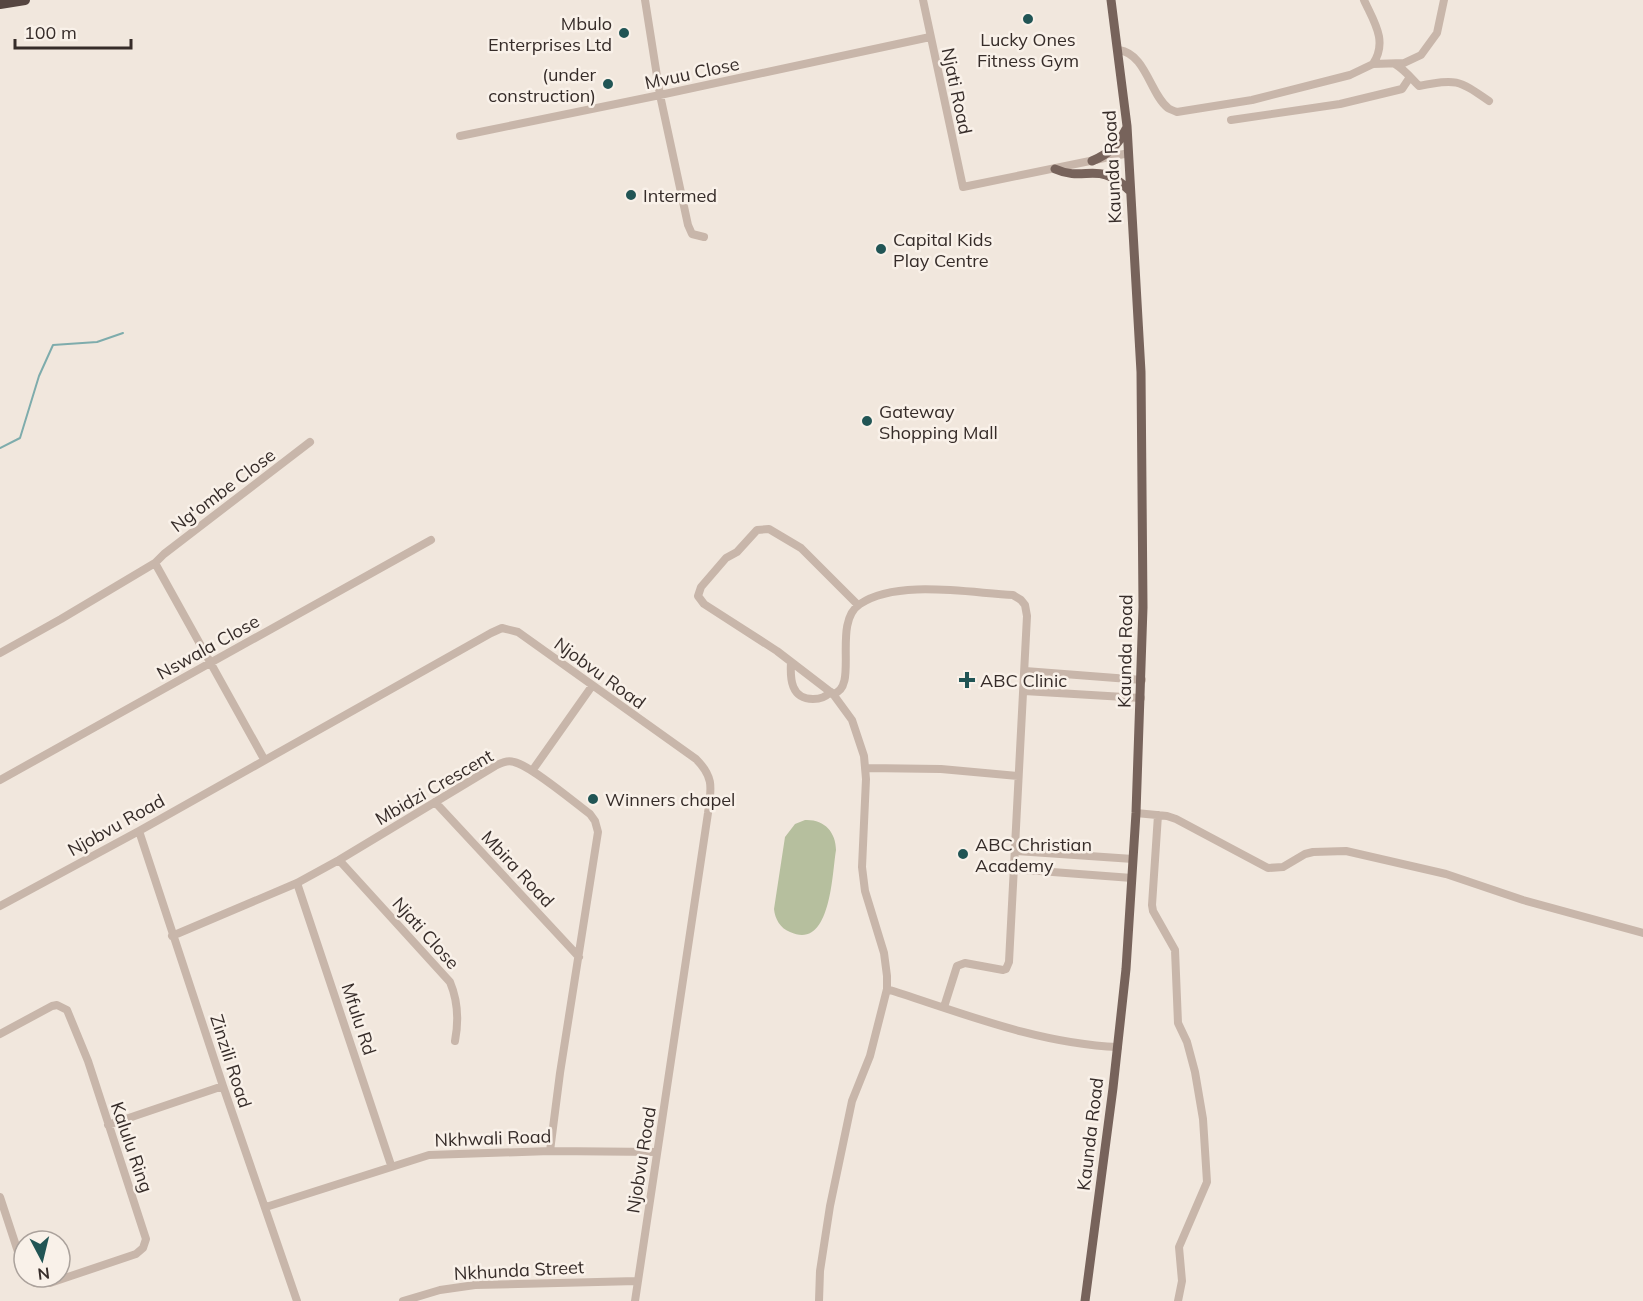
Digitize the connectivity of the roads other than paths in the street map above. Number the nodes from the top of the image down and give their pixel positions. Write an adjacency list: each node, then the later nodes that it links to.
1 (25, 0): 7 (highway)
2 (645, 0): 15 (street)
3 (923, 0): 8 (street, Njati Road)
4 (1111, 0): 9 (main road, Kaunda Road)
5 (1364, 0): 10 (street)
6 (1444, 0): 11 (street)
7 (0, 4)
8 (930, 37): 15 (street, Mvuu Close); 22 (street, Njati Road)
9 (1119, 50): 10 (street); 18 (main road, Kaunda Road)
10 (1373, 64): 11 (street)
11 (1395, 64): 12 (street)
12 (1410, 78): 13 (street); 14 (street)
13 (1419, 86): 14 (street); 16 (street)
14 (1402, 89): 17 (street)
15 (660, 95): 19 (street, Mvuu Close); 24 (street)
16 (1489, 101)
17 (1231, 120)
18 (1127, 126): 20 (main road, Kaunda Road); 21 (main road)
19 (460, 136)
20 (1129, 153): 21 (street); 23 (main road, Kaunda Road)
21 (1092, 161): 22 (street)
22 (1055, 169): 23 (main road)
23 (1130, 191): 33 (main road, Kaunda Road)
24 (704, 237)
25 (310, 442): 27 (street, Ng'ombe Close)
26 (431, 540): 31 (street, Nswala Close)
27 (155, 563): 29 (street, Ng'ombe Close); 31 (street)
28 (858, 605): 30 (street); 32 (street); 36 (street)
29 (0, 653)
30 (791, 662): 36 (street); 36 (street)
31 (211, 663): 38 (street); 42 (street, Nswala Close)
32 (1025, 671): 33 (street); 35 (street)
33 (1142, 680): 37 (main road, Kaunda Road)
34 (592, 686): 38 (street, Njobvu Road); 40 (street); 65 (street, Njobvu Road)
35 (1024, 691): 37 (street); 41 (street)
36 (832, 693): 39 (street)
37 (1141, 699): 44 (main road, Kaunda Road)
38 (264, 759): 46 (street, Njobvu Road)
39 (866, 768): 41 (street); 57 (street)
40 (532, 771): 43 (street, Mbidzi Crescent); 56 (street, Mbidzi Crescent)
41 (1018, 776): 47 (street)
42 (0, 780)
43 (435, 802): 49 (street, Mbidzi Crescent); 56 (street, Mbira Road)
44 (1136, 813): 45 (street); 48 (main road, Kaunda Road)
45 (1158, 815): 54 (street); 77 (street)
46 (139, 831): 53 (street, Njobvu Road); 55 (street, Zinzili Road)
47 (1015, 851): 48 (street); 50 (street)
48 (1133, 859): 51 (main road, Kaunda Road)
49 (339, 860): 52 (street, Mbidzi Crescent); 60 (street, Njati Close)
50 (1014, 869): 51 (street); 58 (street)
51 (1132, 878): 61 (main road, Kaunda Road)
52 (297, 883): 55 (street, Mbidzi Crescent); 66 (street, Mfulu Rd)
53 (0, 906)
54 (1643, 933)
55 (172, 936): 62 (street, Zinzili Road)
56 (579, 957): 64 (street, Mbidzi Crescent)
57 (887, 989): 58 (street); 75 (street)
58 (944, 1007): 61 (street)
59 (0, 1034): 63 (street, Kalulu Ring)
60 (456, 1041)
61 (1118, 1047): 76 (main road, Kaunda Road)
62 (223, 1086): 63 (street); 68 (street, Zinzili Road)
63 (108, 1125): 70 (street, Kalulu Ring)
64 (550, 1151): 65 (street, Nkhwali Road); 66 (street, Nkhwali Road)
65 (657, 1152): 71 (street, Njobvu Road)
66 (391, 1165): 68 (street, Nkhwali Road)
67 (0, 1197): 69 (street)
68 (266, 1207): 72 (street, Zinzili Road)
69 (12, 1234)
70 (72, 1276)
71 (637, 1281): 73 (street, Nkhunda Street); 74 (street, Njobvu Road)
72 (297, 1301)
73 (403, 1301)
74 (635, 1301)
75 (819, 1301)
76 (1086, 1301)
77 (1178, 1301)

